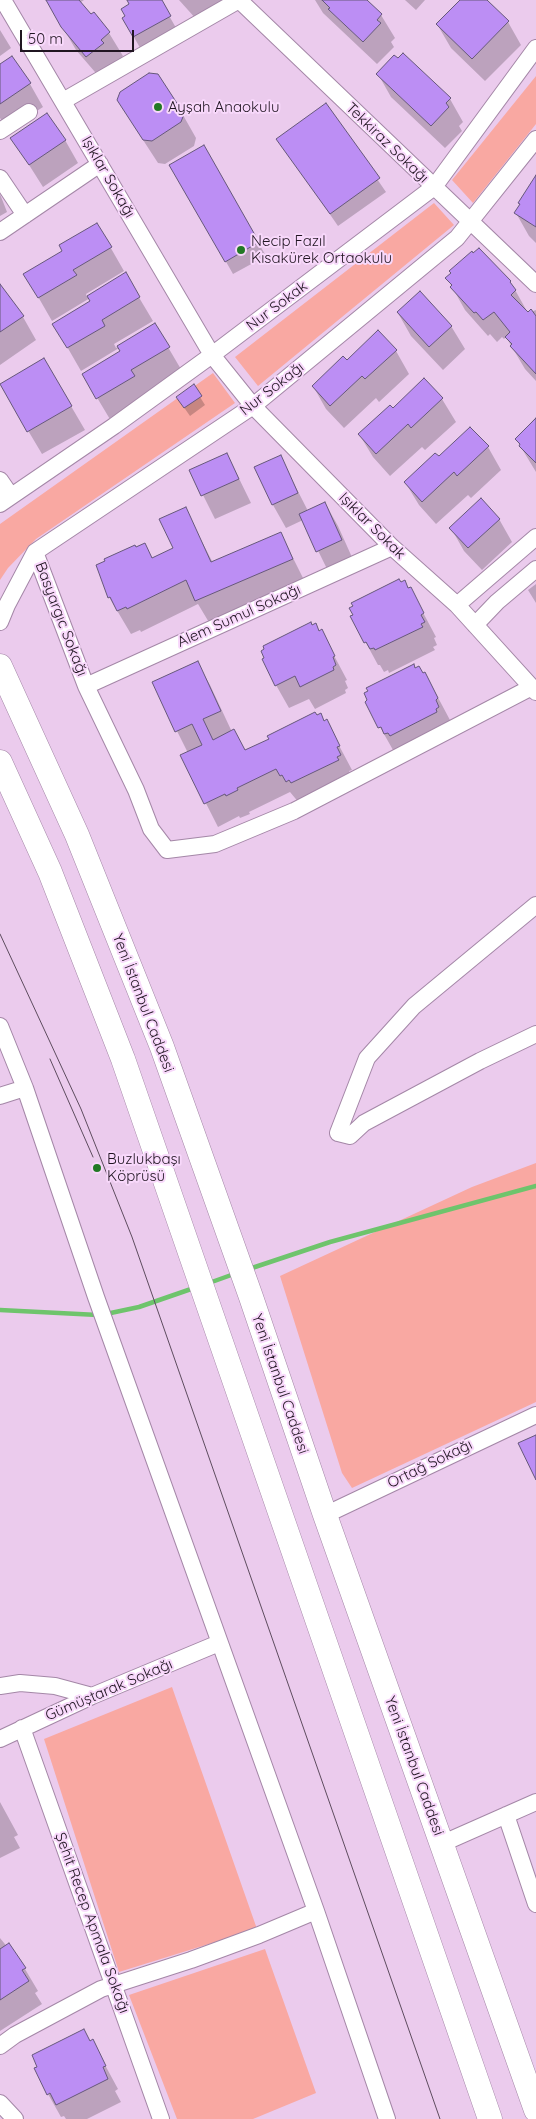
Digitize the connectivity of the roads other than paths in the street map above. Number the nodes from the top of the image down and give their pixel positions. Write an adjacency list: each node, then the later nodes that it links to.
1 (4, 0): 4 (street, Işıklar Sokağı)
2 (239, 0): 4 (street); 10 (street, Tekkiraz Sokağı)
3 (536, 48): 10 (street, Nur Sokak)
4 (63, 101): 8 (street, Işıklar Sokağı)
5 (29, 112): 6 (street)
6 (0, 131)
7 (536, 139): 12 (street, Nur Sokağı)
8 (100, 164): 11 (street); 15 (street, Işıklar Sokağı)
9 (0, 178): 11 (street)
10 (434, 188): 12 (street, Tekkiraz Sokağı); 15 (street, Nur Sokak)
11 (24, 215): 13 (street)
12 (471, 221): 14 (street, Tekkiraz Sokağı); 16 (street, Nur Sokağı)
13 (0, 232)
14 (536, 284)
15 (212, 355): 16 (street, Işıklar Sokak); 18 (street, Nur Sokak)
16 (253, 406): 20 (street, Işıklar Sokak); 21 (street, Nur Sokağı)
17 (0, 480): 18 (street)
18 (5, 500)
19 (536, 537): 23 (street)
20 (392, 547): 23 (street, Işıklar Sokak); 27 (street, Alem Sumul Sokağı)
21 (36, 552): 24 (street, Nur Sokağı); 27 (street, Basyargıc Sokağı)
22 (536, 569): 25 (street)
23 (457, 605): 25 (street, Işıklar Sokak)
24 (0, 622)
25 (475, 625): 28 (street, Işıklar Sokak)
26 (0, 666): 36 (highway, Yeni İstanbul Caddesi)
27 (86, 686): 28 (street, Basyargıc Sokağı)
28 (534, 690)
29 (0, 762): 54 (highway)
30 (536, 905): 32 (street)
31 (0, 1026): 33 (street)
32 (536, 1034)
33 (24, 1088): 34 (street); 37 (street)
34 (0, 1096)
35 (536, 1415): 36 (street, Ortağ Sokağı)
36 (325, 1515): 44 (highway, Yeni İstanbul Caddesi)
37 (218, 1643): 39 (street, Gümüştarak Sokağı); 46 (street)
38 (0, 1686): 39 (street)
39 (92, 1696): 40 (street, Gümüştarak Sokağı)
40 (22, 1728): 41 (street, Gümüştarak Sokağı); 47 (street, Şehit Recep Apmala Sokağı)
41 (0, 1739)
42 (536, 1802): 43 (street)
43 (506, 1815): 44 (street); 45 (street)
44 (442, 1844): 50 (highway, Yeni İstanbul Caddesi)
45 (536, 1904)
46 (316, 1911): 47 (street); 53 (street)
47 (114, 1985): 48 (street); 52 (street, Şehit Recep Apmala Sokağı)
48 (0, 2046)
49 (0, 2103): 51 (street)
50 (536, 2110)
51 (15, 2119)
52 (161, 2119)
53 (387, 2119)
54 (490, 2119)

